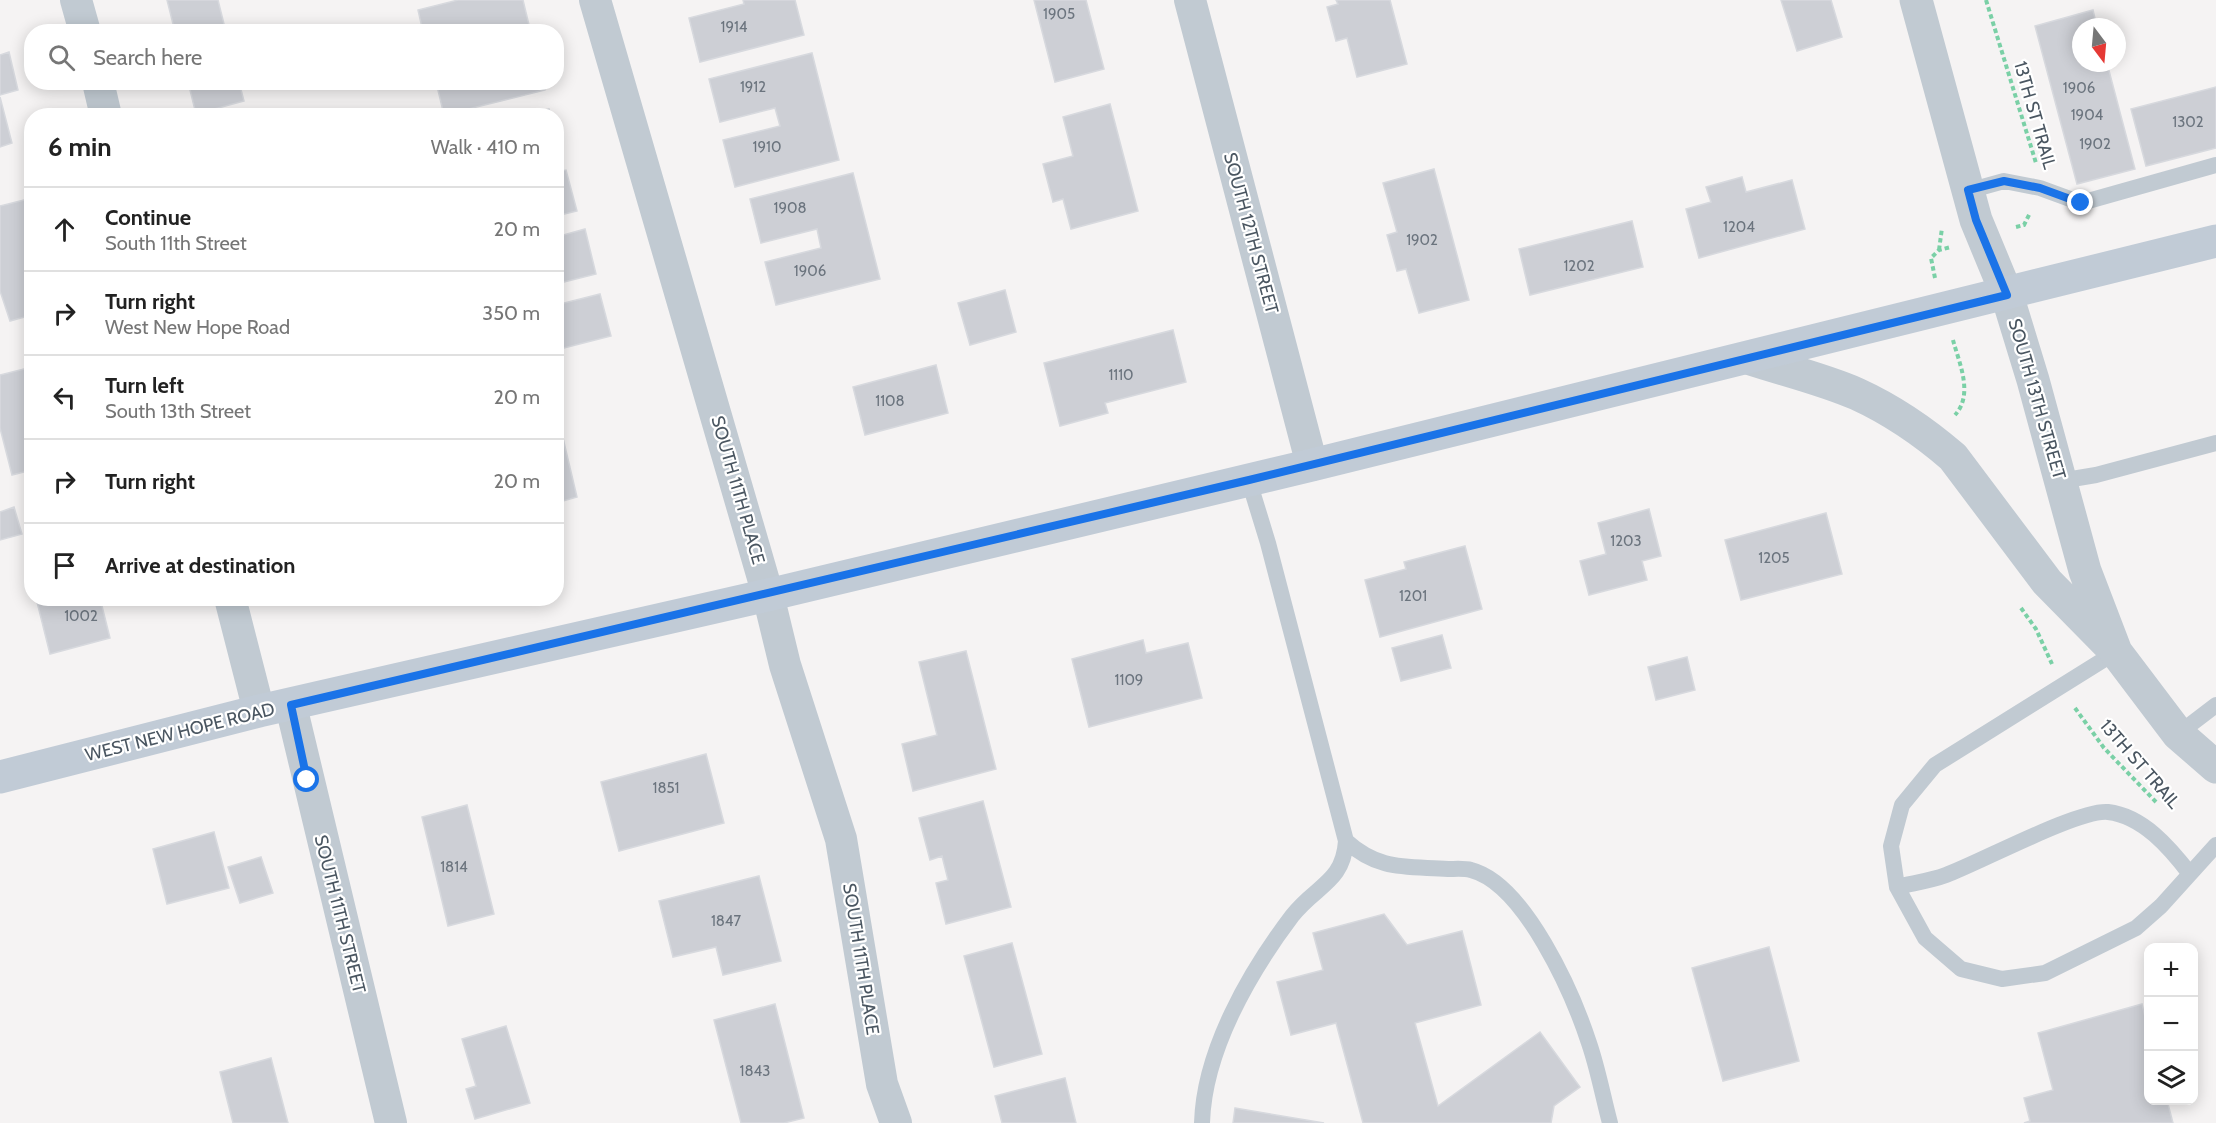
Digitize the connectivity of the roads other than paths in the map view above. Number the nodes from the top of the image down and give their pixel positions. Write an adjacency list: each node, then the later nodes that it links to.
1 (76, 0): 5 (street)
2 (595, 0): 17 (street, SOUTH 11TH PLACE)
3 (1190, 0): 14 (street, SOUTH 12TH STREET)
4 (1916, 0): 9 (street, SOUTH 13TH STREET)
5 (83, 24)
6 (100, 90): 7 (street)
7 (104, 108)
8 (2216, 165): 9 (lane)
9 (1968, 190): 11 (street, SOUTH 13TH STREET)
10 (2216, 242): 11 (main road, WEST NEW HOPE ROAD)
11 (2007, 295): 12 (main road, WEST NEW HOPE ROAD); 16 (street, SOUTH 13TH STREET)
12 (1748, 358): 14 (main road, WEST NEW HOPE ROAD); 19 (street)
13 (2216, 444): 16 (lane)
14 (1312, 465): 15 (main road, WEST NEW HOPE ROAD)
15 (1249, 480): 17 (main road, WEST NEW HOPE ROAD); 26 (lane)
16 (2060, 481): 19 (street, SOUTH 13TH STREET)
17 (768, 595): 20 (main road, WEST NEW HOPE ROAD); 31 (street, SOUTH 11TH PLACE)
18 (232, 606): 22 (street)
19 (2116, 652): 23 (street, SOUTH 13TH STREET); 29 (lane)
20 (291, 705): 22 (main road, WEST NEW HOPE ROAD); 30 (street, SOUTH 11TH STREET)
21 (2216, 705): 23 (lane)
22 (259, 711): 25 (main road, WEST NEW HOPE ROAD)
23 (2178, 734): 24 (street, SOUTH 13TH STREET)
24 (2216, 766)
25 (0, 777)
26 (1346, 841): 32 (lane); 33 (lane)
27 (2216, 845): 28 (lane)
28 (2190, 874): 29 (lane); 29 (lane)
29 (1897, 887)
30 (391, 1123)
31 (896, 1123)
32 (1202, 1123)
33 (1610, 1123)

